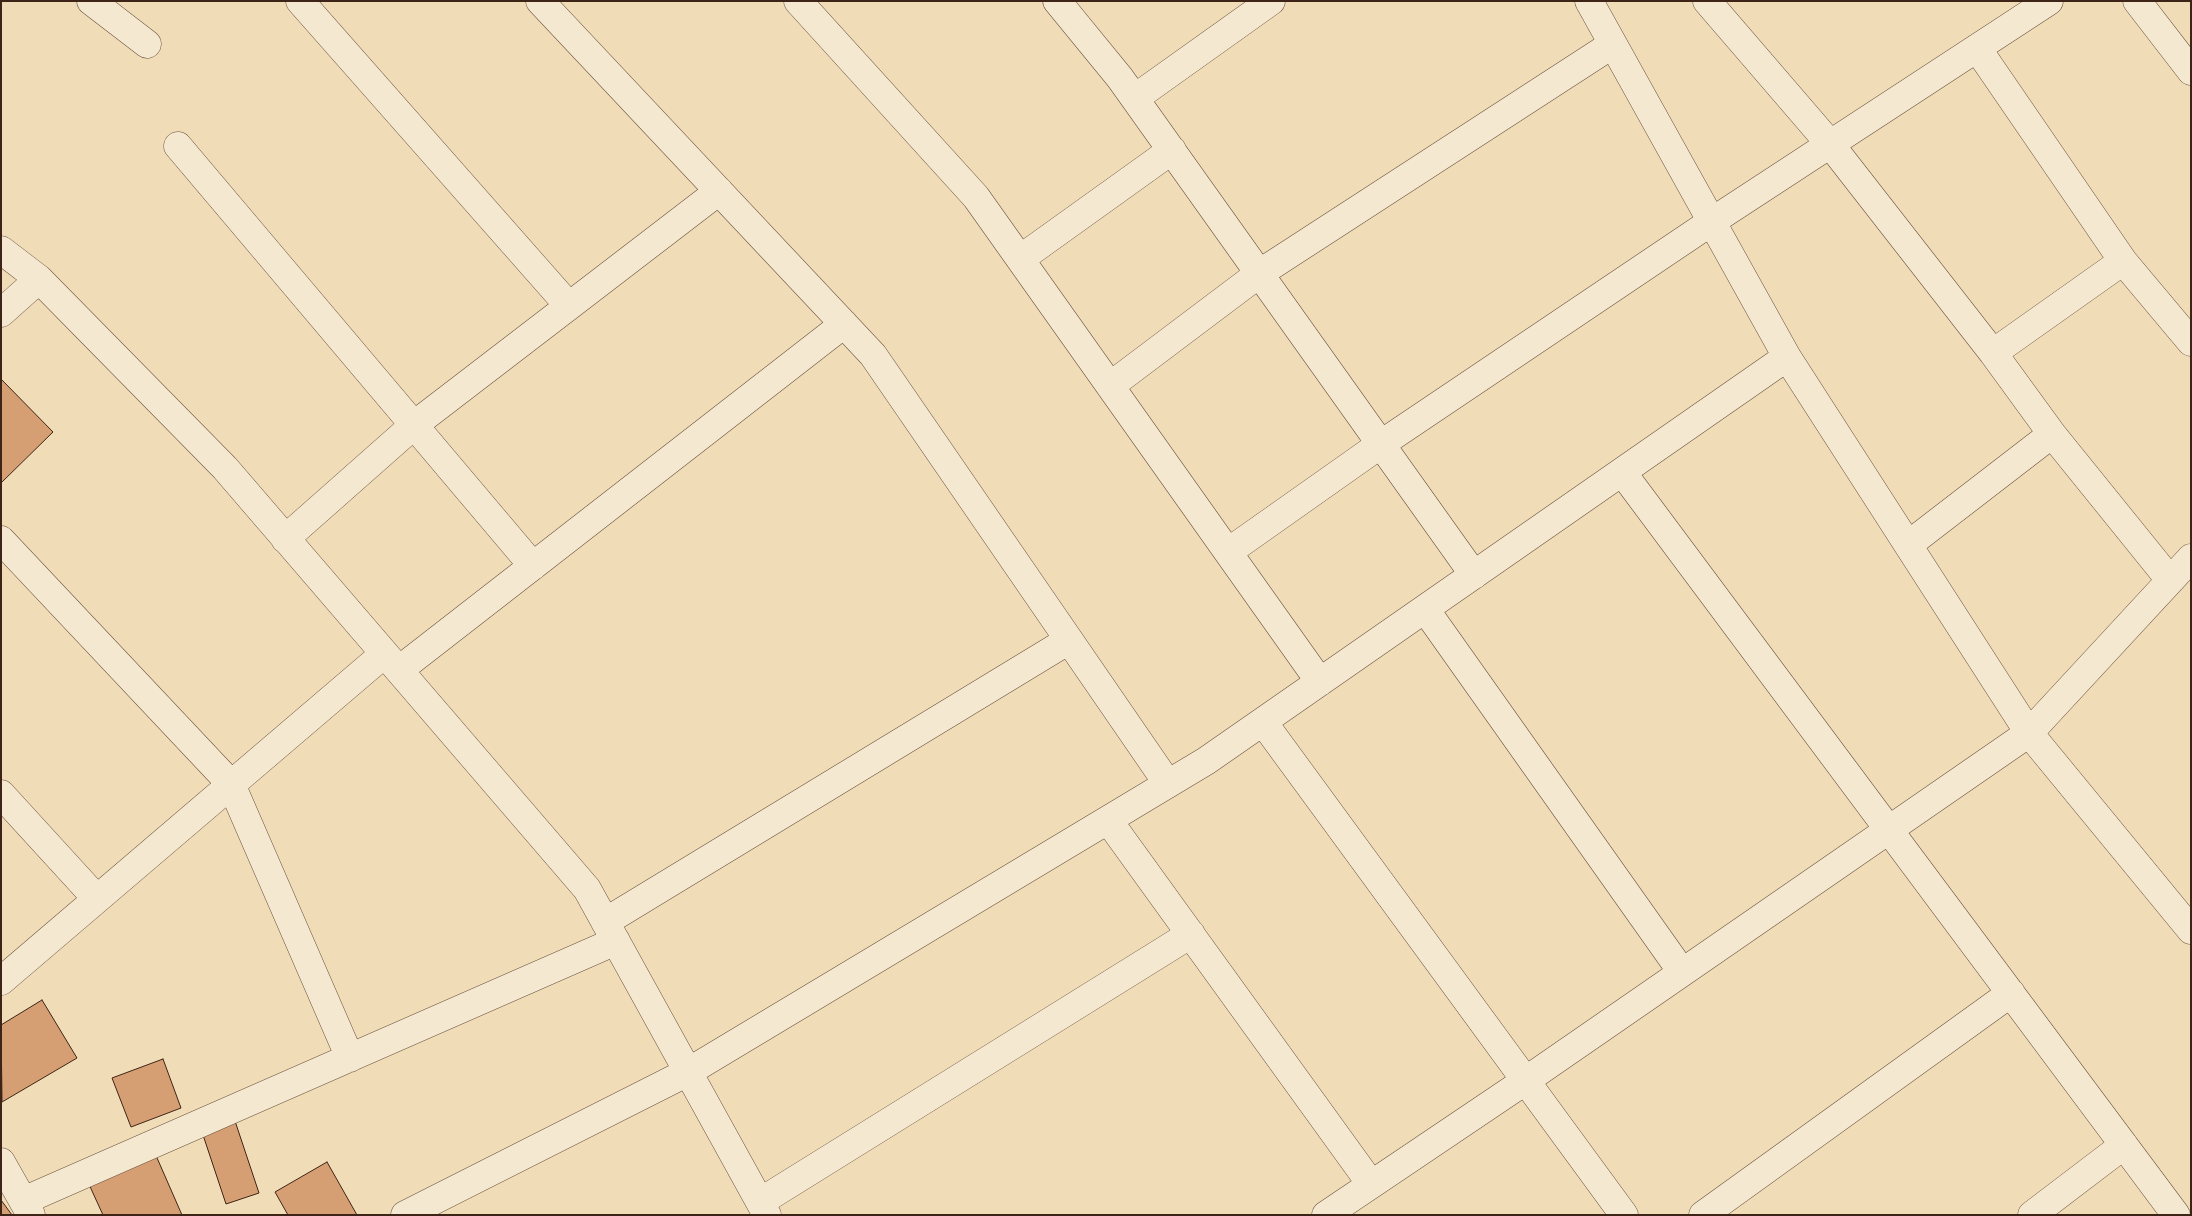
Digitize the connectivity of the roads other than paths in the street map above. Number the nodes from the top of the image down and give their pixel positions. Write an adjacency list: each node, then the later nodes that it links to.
1 (91, 1): 11 (street)
2 (300, 1): 26 (street)
3 (540, 1): 19 (street)
4 (798, 1): 22 (street)
5 (1057, 1): 15 (street)
6 (1271, 1): 15 (street)
7 (1588, 1): 12 (street)
8 (1707, 1): 16 (street)
9 (2049, 1): 13 (street)
10 (2137, 1): 14 (street)
11 (146, 44)
12 (1613, 44): 20 (street); 24 (street)
13 (1977, 48): 16 (street); 23 (street)
14 (2191, 71)
15 (1135, 98): 18 (street)
16 (1830, 144): 20 (street); 30 (street)
17 (178, 146): 33 (street)
18 (1172, 150): 22 (street); 24 (street)
19 (719, 191): 26 (street); 28 (street)
20 (1711, 222): 31 (street); 35 (street)
21 (1, 250): 25 (street)
22 (1020, 259): 32 (street)
23 (2123, 261): 29 (street); 30 (street)
24 (1260, 273): 32 (street); 35 (street)
25 (39, 279): 27 (street); 37 (street)
26 (569, 306): 33 (street)
27 (1, 313)
28 (844, 324): 42 (street); 46 (street)
29 (2191, 342)
30 (1993, 353): 34 (street)
31 (1788, 357): 36 (street); 39 (street)
32 (1110, 386): 40 (street)
33 (414, 425): 37 (street); 42 (street)
34 (2052, 434): 39 (street); 44 (street)
35 (1381, 444): 40 (street); 43 (street)
36 (1622, 472): 43 (street); 55 (street)
37 (285, 538): 47 (street)
38 (1, 540): 51 (street)
39 (1908, 545): 50 (street)
40 (1228, 552): 48 (street)
41 (2191, 558): 44 (street)
42 (533, 566): 47 (street)
43 (1474, 575): 45 (street)
44 (2170, 580): 50 (street)
45 (1425, 609): 48 (street); 60 (street)
46 (1069, 640): 52 (street); 58 (street)
47 (392, 662): 51 (street); 58 (street)
48 (1320, 682): 49 (street)
49 (1262, 722): 52 (street); 65 (street)
50 (2029, 733): 55 (street); 57 (street)
51 (231, 784): 56 (street); 63 (street)
52 (1168, 784): 54 (street)
53 (1, 794): 56 (street)
54 (1108, 820): 59 (street); 64 (street)
55 (1889, 830): 60 (street); 62 (street)
56 (97, 899): 61 (street)
57 (2191, 930)
58 (611, 932): 63 (street); 64 (street)
59 (1191, 934): 68 (street); 70 (street)
60 (1682, 972): 65 (street)
61 (1, 981)
62 (2011, 993): 66 (street); 74 (street)
63 (350, 1058): 69 (street)
64 (688, 1072): 70 (street); 71 (street)
65 (1526, 1080): 68 (street); 73 (street)
66 (2124, 1145): 75 (street); 76 (street)
67 (1, 1162): 69 (street)
68 (1371, 1184): 72 (street)
69 (27, 1208)
70 (764, 1208)
71 (405, 1215)
72 (1326, 1215)
73 (1624, 1215)
74 (1703, 1215)
75 (2032, 1215)
76 (2176, 1215)

